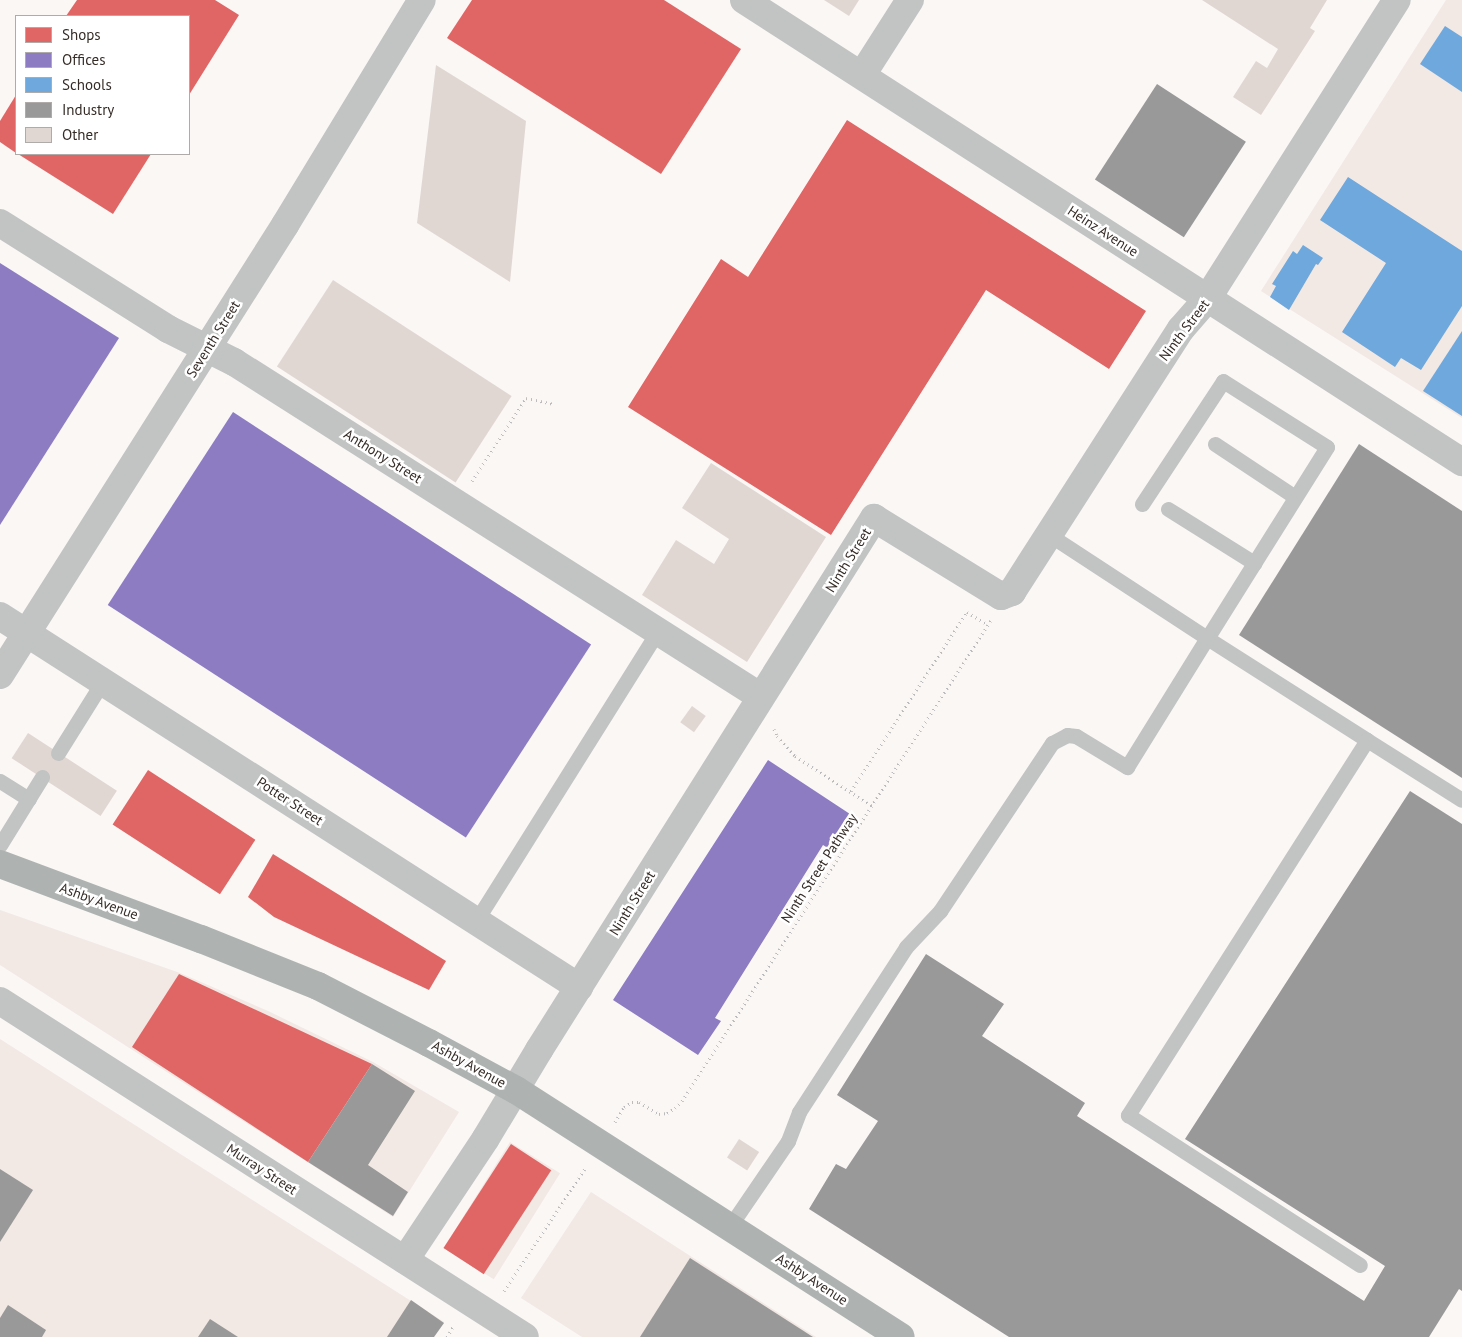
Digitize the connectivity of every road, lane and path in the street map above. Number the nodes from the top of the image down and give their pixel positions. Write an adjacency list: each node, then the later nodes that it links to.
1 (422, 0): 8 (street, Seventh Street)
2 (744, 0): 5 (street, Heinz Avenue)
3 (910, 0): 5 (street)
4 (1398, 0): 7 (street, Ninth Street)
5 (862, 75): 7 (street, Heinz Avenue)
6 (0, 222): 8 (street, Anthony Street)
7 (1207, 299): 11 (street, Heinz Avenue); 16 (street, Ninth Street)
8 (206, 348): 14 (street, Anthony Street); 22 (street, Seventh Street)
9 (554, 404): 14 (path)
10 (1214, 444): 12 (lane)
11 (1462, 462)
12 (1295, 497): 13 (lane); 17 (lane)
13 (1142, 504)
14 (461, 505): 21 (street, Anthony Street)
15 (1168, 509): 17 (lane)
16 (1048, 534): 18 (street, Ninth Street); 23 (lane)
17 (1254, 563): 23 (lane)
18 (1012, 592): 20 (path, Ninth Street Pathway); 26 (street, Ninth Street)
19 (0, 616): 22 (street, Potter Street)
20 (988, 624): 31 (path); 34 (path, Ninth Street Pathway)
21 (658, 631): 26 (street, Anthony Street); 37 (lane)
22 (28, 633): 24 (street, Seventh Street); 25 (street, Potter Street)
23 (1207, 638): 27 (lane); 43 (lane)
24 (0, 675)
25 (103, 681): 28 (lane); 37 (street, Potter Street)
26 (761, 697): 31 (path); 38 (street, Ninth Street)
27 (1367, 740): 33 (lane); 45 (lane)
28 (58, 753)
29 (42, 778): 32 (lane)
30 (0, 781): 32 (lane)
31 (851, 791): 34 (path)
32 (29, 799): 35 (lane)
33 (1462, 800)
34 (872, 806): 41 (path, Ninth Street Pathway)
35 (0, 845)
36 (0, 864): 40 (main road, Ashby Avenue)
37 (476, 921): 38 (street, Potter Street)
38 (579, 987): 40 (street, Ninth Street)
39 (0, 1001): 44 (street, Murray Street)
40 (516, 1090): 43 (main road, Ashby Avenue); 44 (street, Ninth Street)
41 (624, 1108)
42 (572, 1187): 46 (path)
43 (730, 1226): 48 (main road, Ashby Avenue)
44 (405, 1260): 46 (street, Murray Street)
45 (1360, 1265)
46 (479, 1308): 47 (street, Murray Street)
47 (525, 1337)
48 (901, 1337)

